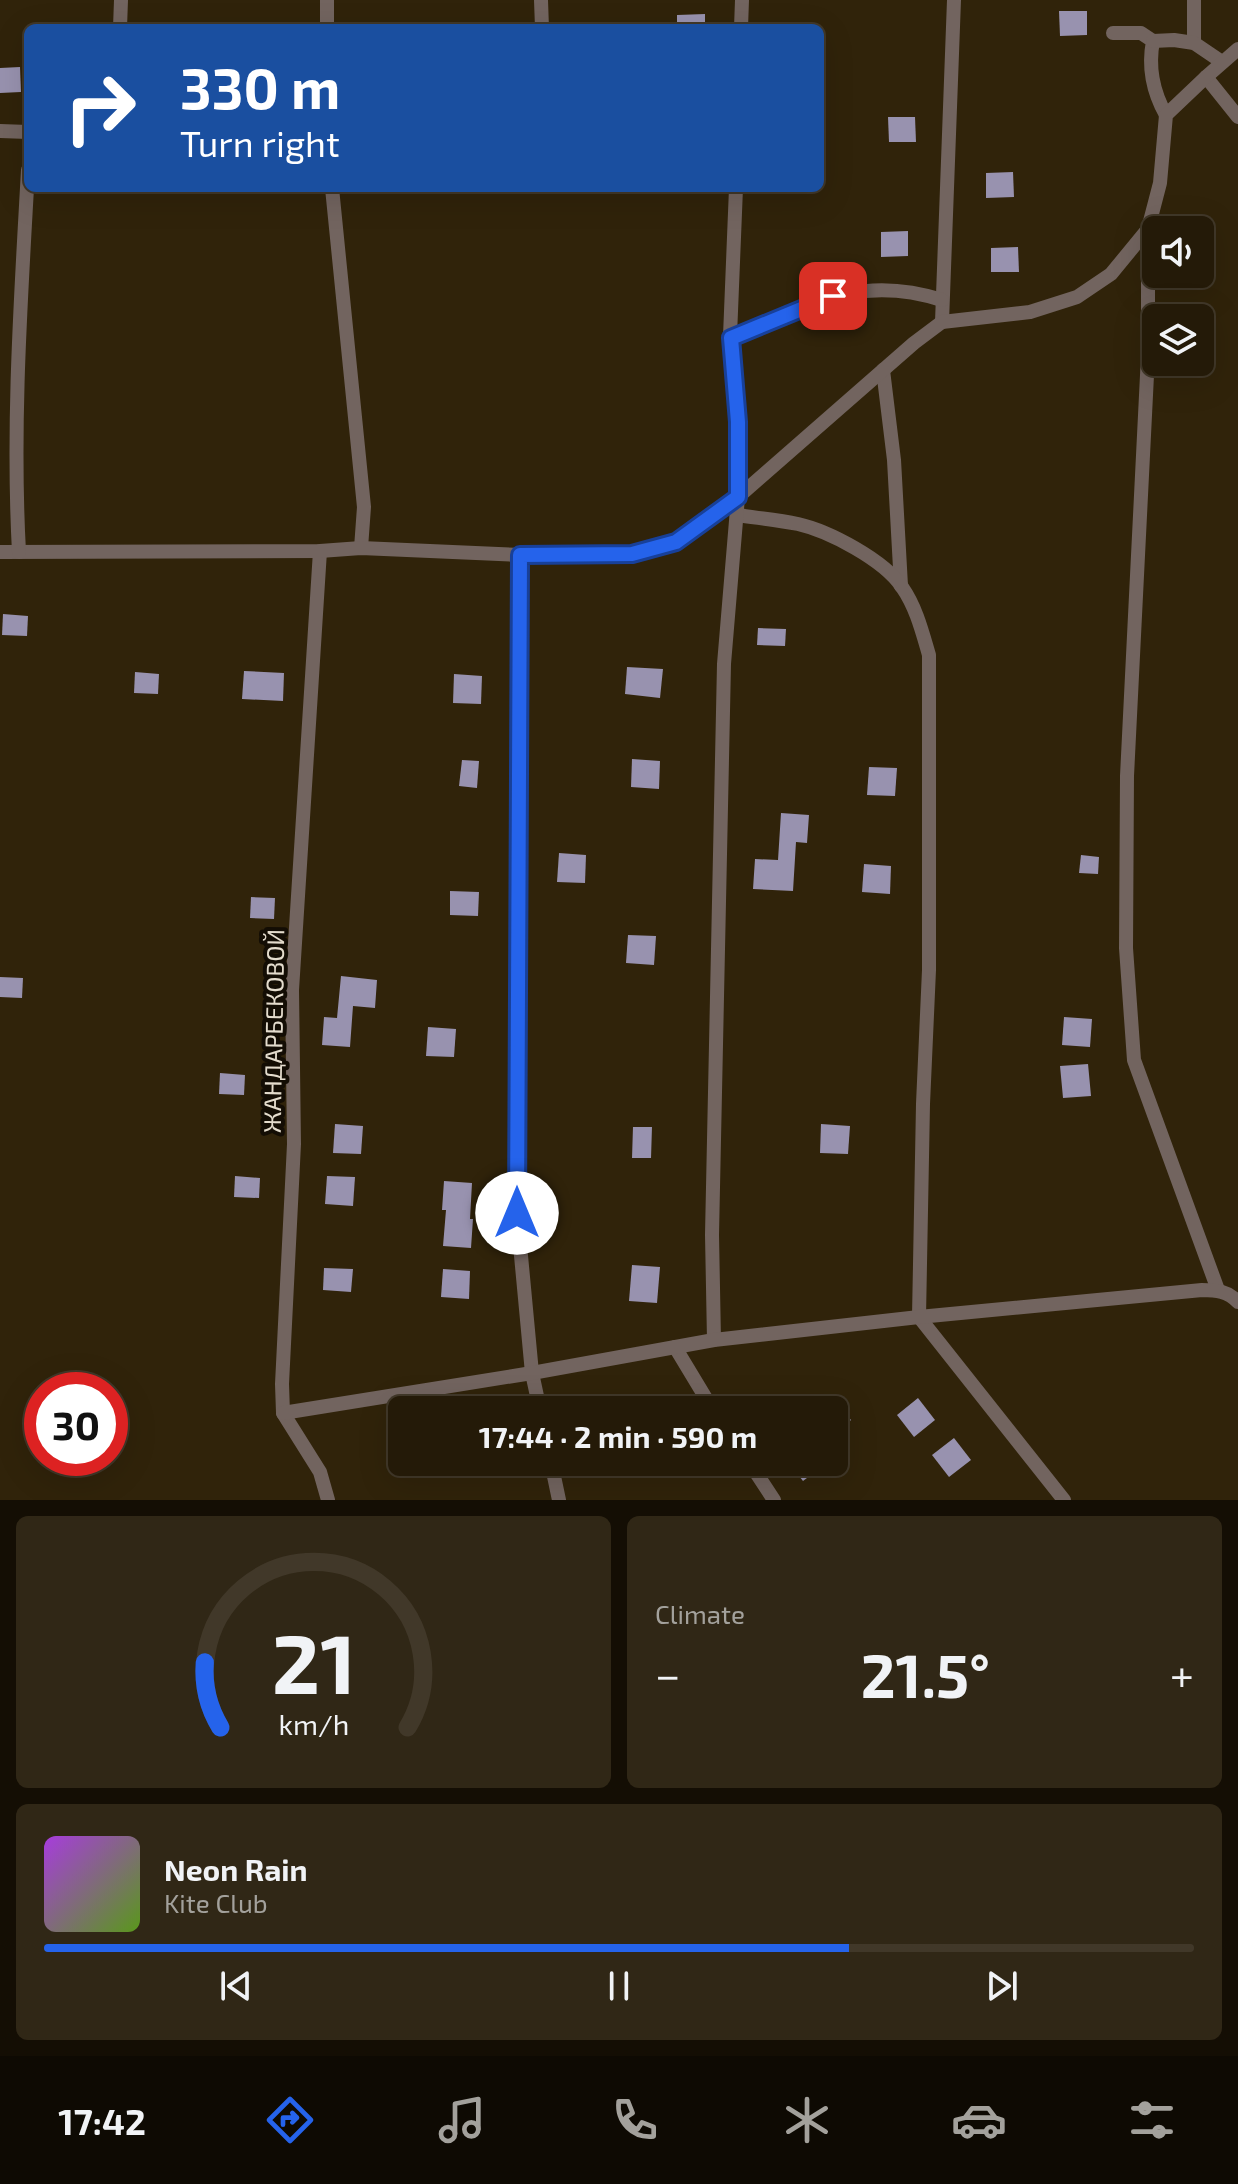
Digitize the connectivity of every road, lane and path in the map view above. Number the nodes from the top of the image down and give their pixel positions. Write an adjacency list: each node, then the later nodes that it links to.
1 (121, 0): 7 (street)
2 (327, 0): 8 (street)
3 (541, 0): 9 (street)
4 (742, 0): 10 (street)
5 (954, 0): 27 (street)
6 (1194, 0): 13 (street)
7 (120, 24)
8 (327, 24)
9 (542, 24)
10 (741, 24)
11 (1113, 33): 12 (street)
12 (1153, 41): 13 (street); 17 (street)
13 (1194, 43): 15 (street)
14 (1238, 49): 15 (street)
15 (1222, 62): 16 (street)
16 (1206, 77): 17 (street); 18 (street)
17 (1166, 115): 24 (street)
18 (1238, 117)
19 (0, 131): 20 (street)
20 (24, 132)
21 (27, 192): 36 (street)
22 (332, 192): 33 (street)
23 (736, 192): 29 (street)
24 (1151, 216)
25 (1142, 236): 28 (street)
26 (1148, 288): 39 (street)
27 (942, 300): 28 (street); 29 (street)
28 (942, 322): 30 (street)
29 (731, 338): 31 (street)
30 (883, 370): 31 (street); 38 (street)
31 (738, 497): 32 (street); 37 (street)
32 (737, 515): 38 (street); 42 (street)
33 (361, 548): 34 (street); 37 (street)
34 (320, 551): 36 (street); 47 (street, ЖАНДАРБЕКОВОЙ)
35 (0, 552): 36 (street)
36 (19, 552)
37 (520, 555): 44 (street)
38 (901, 586): 41 (street)
39 (1218, 1290): 40 (street); 41 (street)
40 (1238, 1302)
41 (919, 1317): 42 (street); 53 (street)
42 (714, 1340): 43 (street)
43 (675, 1347): 44 (street); 46 (street)
44 (532, 1373): 45 (street); 47 (street)
45 (537, 1396)
46 (705, 1396)
47 (283, 1413): 50 (street)
48 (554, 1476): 51 (street)
49 (758, 1476): 52 (street)
50 (328, 1500)
51 (559, 1500)
52 (774, 1500)
53 (1064, 1500)

